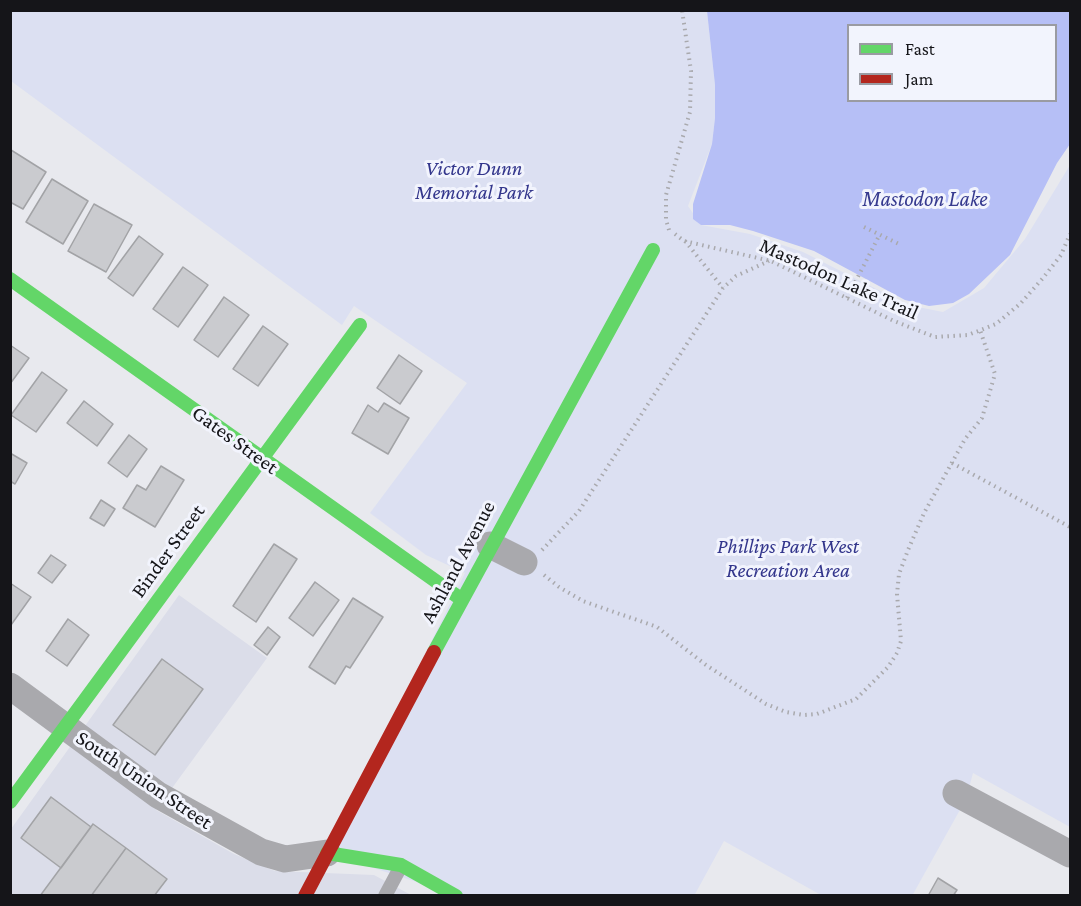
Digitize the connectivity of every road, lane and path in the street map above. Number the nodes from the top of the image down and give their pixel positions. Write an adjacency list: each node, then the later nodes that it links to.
1 (682, 10): 5 (path)
2 (864, 226): 3 (path)
3 (880, 234): 6 (path); 11 (path)
4 (1071, 234): 13 (path, Mastodon Lake Trail)
5 (684, 241): 8 (path, Mastodon Lake Trail); 10 (path)
6 (899, 244)
7 (652, 250): 17 (street, Ashland Avenue)
8 (771, 261): 10 (path); 11 (path, Mastodon Lake Trail)
9 (10, 279): 14 (street, Gates Street)
10 (723, 288): 18 (path)
11 (847, 298): 13 (path, Mastodon Lake Trail)
12 (360, 325): 14 (street, Binder Street)
13 (980, 330): 15 (path)
14 (261, 459): 19 (street, Gates Street); 21 (street, Binder Street)
15 (952, 463): 16 (path); 18 (path)
16 (1071, 527)
17 (490, 545): 18 (street); 19 (street, Ashland Avenue)
18 (526, 561)
19 (461, 599): 24 (street, Ashland Avenue)
20 (10, 687): 21 (street, South Union Street)
21 (65, 726): 23 (street, Binder Street); 24 (street, South Union Street)
22 (956, 793): 25 (street)
23 (10, 802)
24 (327, 853): 26 (street, South Union Street); 27 (street, Ashland Avenue)
25 (1071, 854)
26 (401, 865): 28 (lane); 29 (street, South Union Street)
27 (305, 896)
28 (385, 896)
29 (456, 896)

